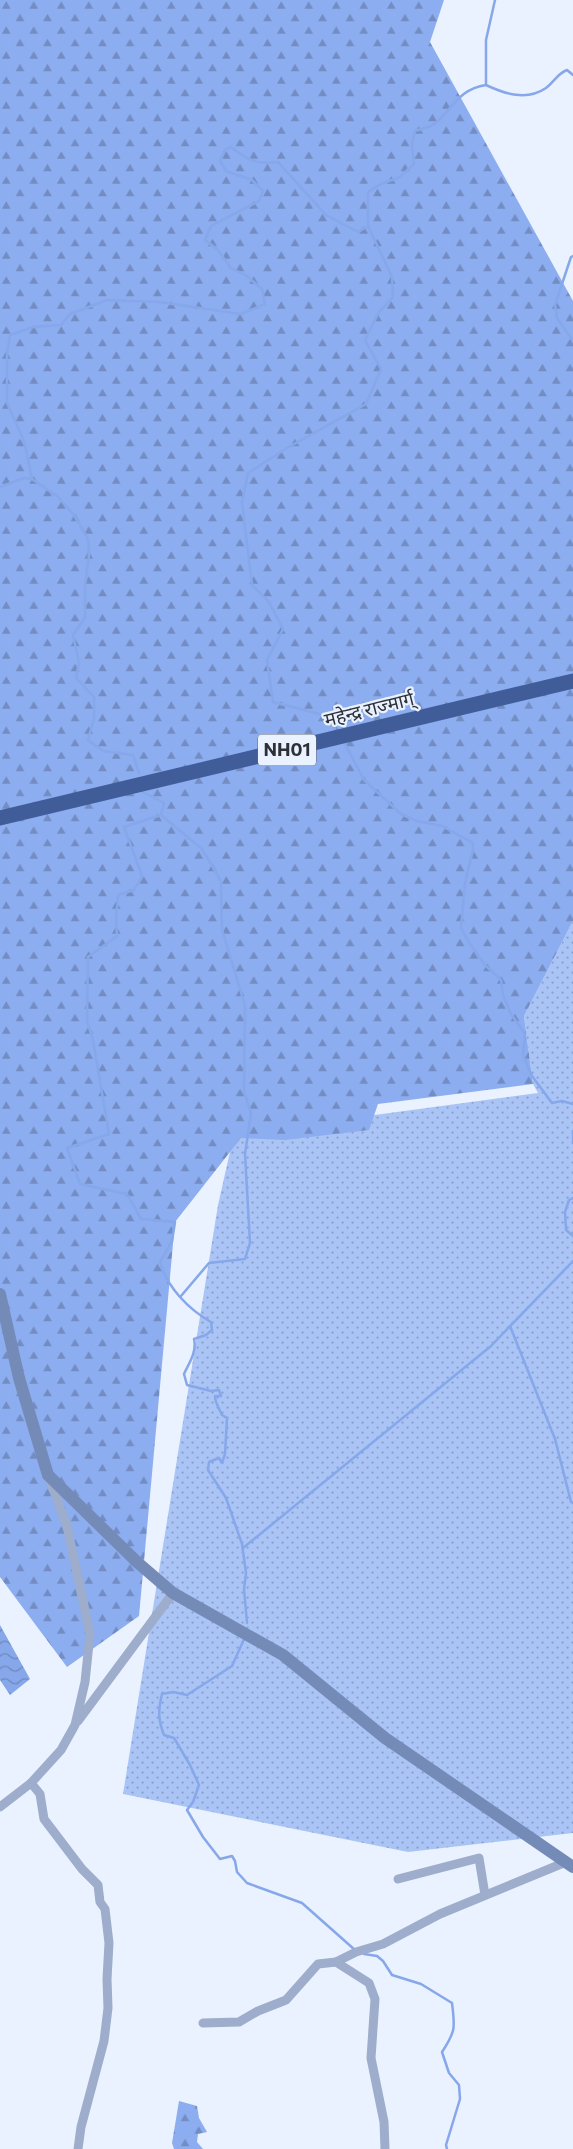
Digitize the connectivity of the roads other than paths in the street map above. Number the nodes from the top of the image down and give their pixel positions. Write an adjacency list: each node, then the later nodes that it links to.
1 (573, 681): 2 (highway, महेन्द्र राज्मार्ग् / NH01)
2 (0, 818)
3 (0, 1294): 4 (street)
4 (48, 1475): 5 (street); 6 (street)
5 (173, 1593): 6 (street); 9 (street)
6 (75, 1725): 7 (street)
7 (31, 1784): 8 (street); 14 (street)
8 (0, 1807)
9 (570, 1865): 11 (street)
10 (398, 1879): 11 (street)
11 (485, 1895): 12 (street)
12 (336, 1962): 13 (street); 15 (street)
13 (203, 2023)
14 (78, 2149)
15 (385, 2149)

